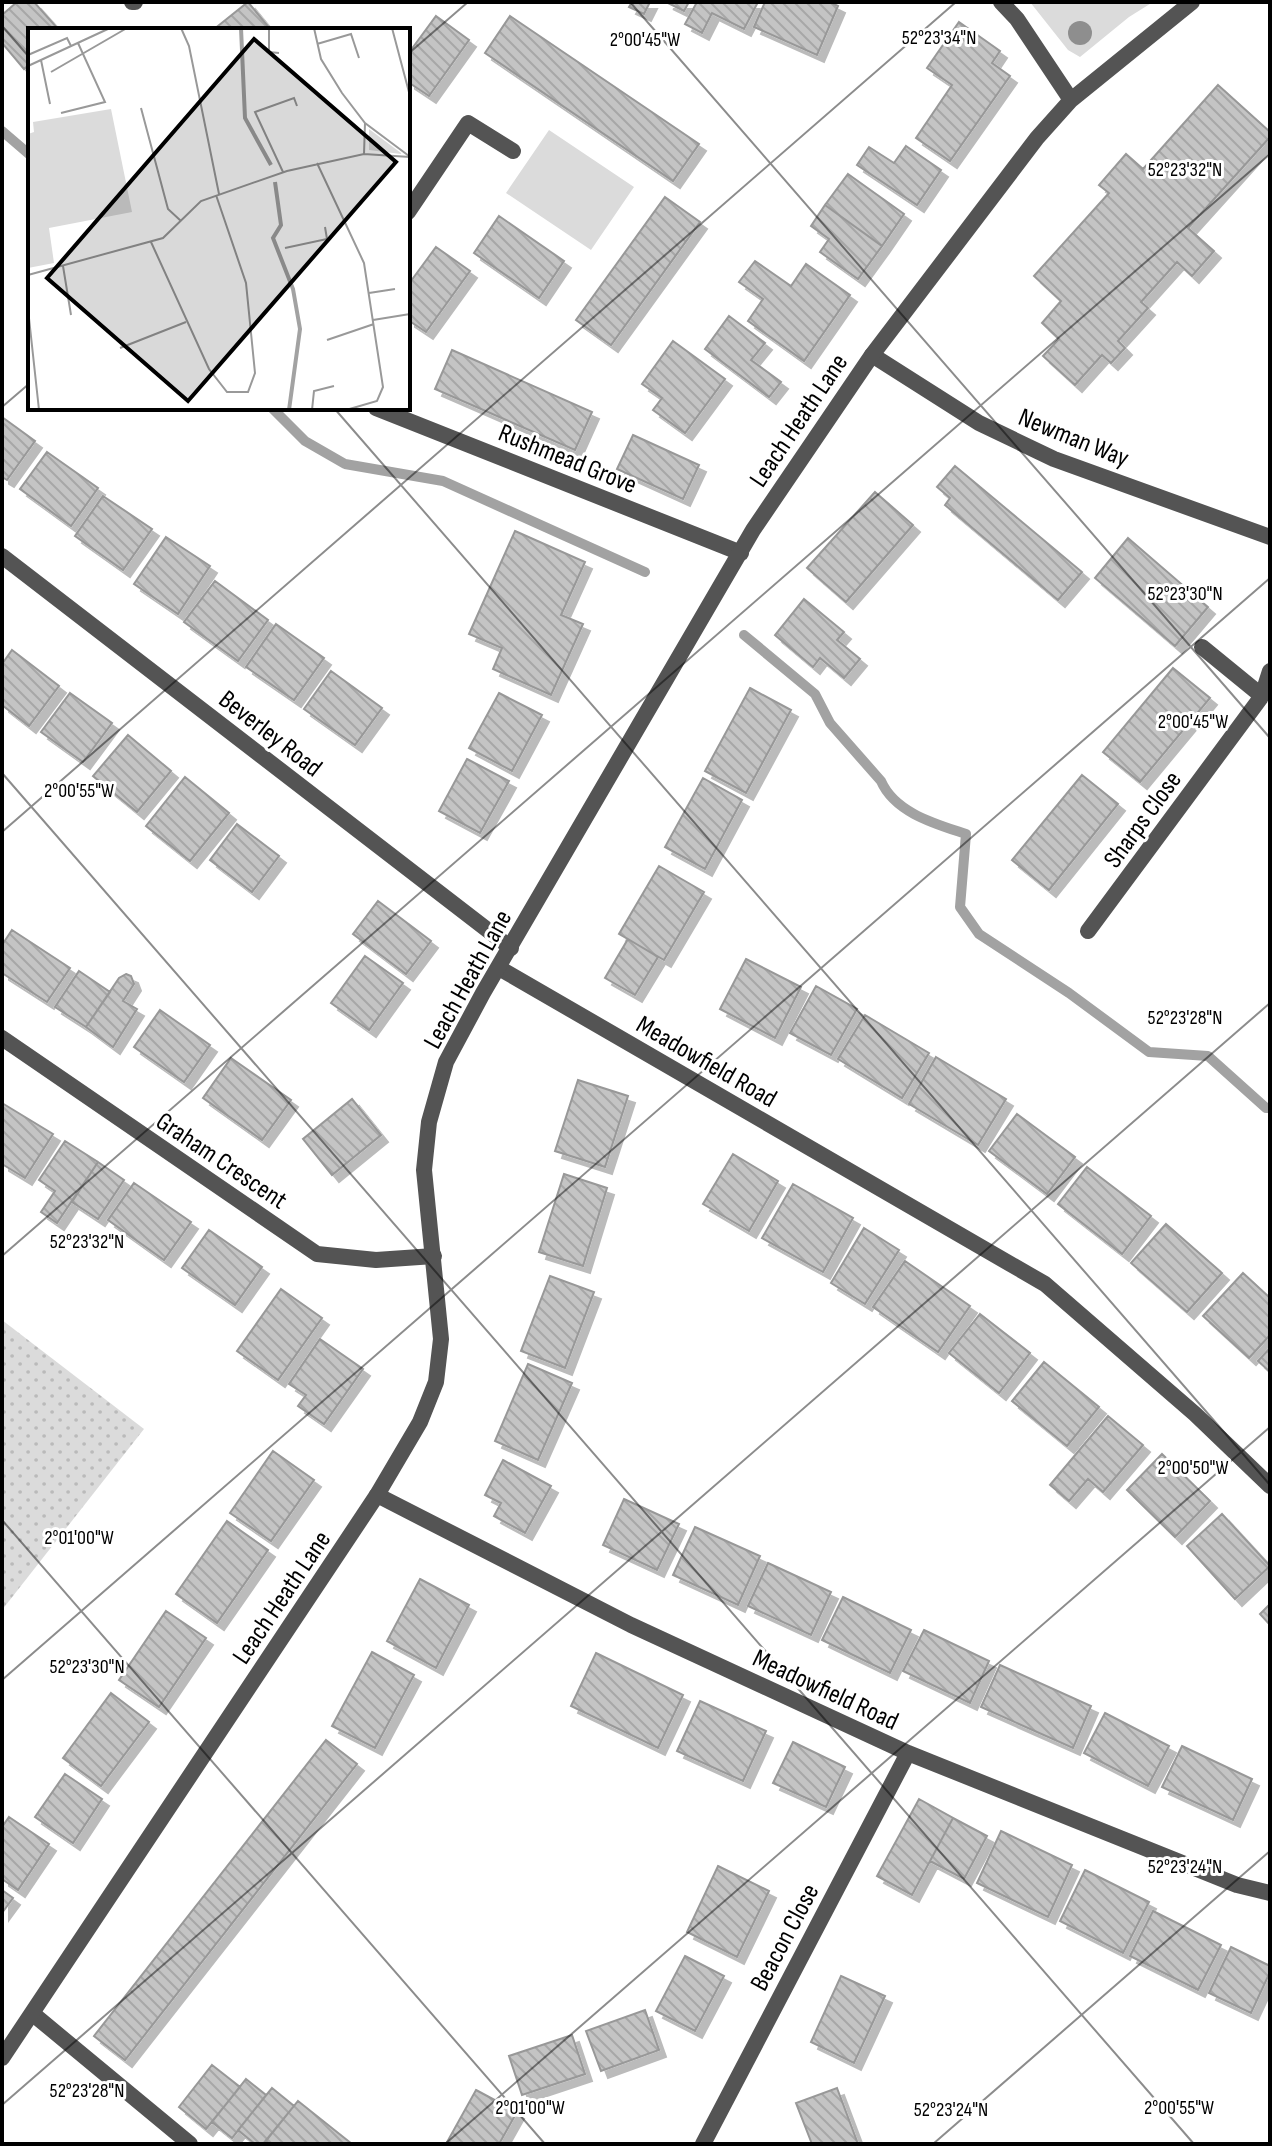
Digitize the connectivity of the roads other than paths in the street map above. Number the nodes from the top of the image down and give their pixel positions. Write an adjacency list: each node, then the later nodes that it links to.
1 (1001, 2): 3 (street)
2 (1192, 2): 3 (street, Leach Heath Lane)
3 (1071, 100): 6 (street, Leach Heath Lane)
4 (513, 151): 5 (street)
5 (410, 209)
6 (872, 355): 8 (street, Newman Way); 9 (street, Leach Heath Lane)
7 (381, 410): 9 (street, Rushmead Grove)
8 (1270, 537)
9 (741, 553): 15 (street, Leach Heath Lane)
10 (2, 556): 15 (street, Beverley Road)
11 (1202, 647): 13 (street)
12 (1270, 671): 13 (street, Sharps Close)
13 (1262, 696): 14 (street, Sharps Close)
14 (1088, 931)
15 (511, 948): 16 (street, Leach Heath Lane)
16 (499, 968): 18 (street, Leach Heath Lane); 19 (street, Meadowfield Road)
17 (2, 1038): 18 (street, Graham Crescent)
18 (434, 1256): 20 (street, Leach Heath Lane)
19 (1270, 1486)
20 (377, 1495): 21 (street, Meadowfield Road); 23 (street, Leach Heath Lane)
21 (908, 1753): 22 (street, Meadowfield Road); 26 (street, Beacon Close)
22 (1270, 1893)
23 (33, 2014): 24 (street, Leach Heath Lane); 25 (street)
24 (2, 2058)
25 (190, 2144)
26 (703, 2144)

